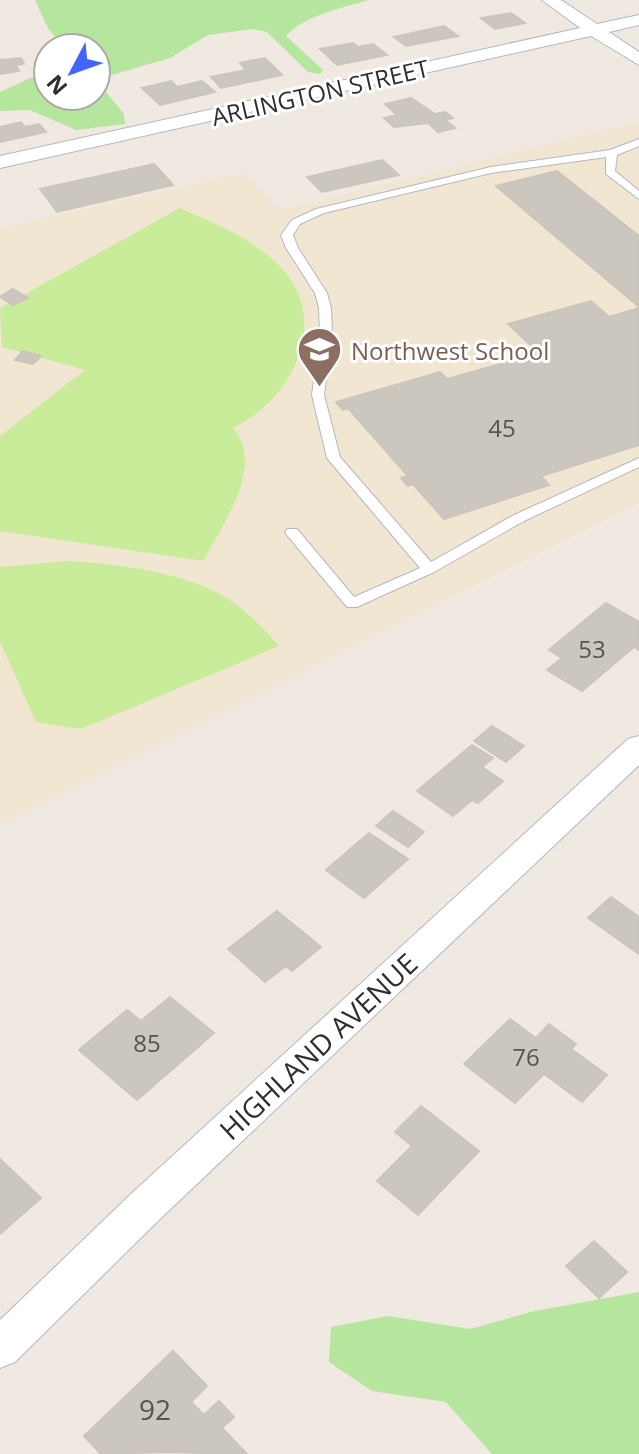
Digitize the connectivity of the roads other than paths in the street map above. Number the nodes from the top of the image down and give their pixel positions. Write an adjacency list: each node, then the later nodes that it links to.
1 (550, 0): 3 (street)
2 (639, 20): 3 (street, ARLINGTON STREET)
3 (595, 30): 4 (street); 7 (street, ARLINGTON STREET)
4 (639, 60)
5 (639, 142): 6 (lane)
6 (612, 153): 8 (lane); 11 (lane)
7 (0, 162)
8 (639, 196)
9 (639, 462): 11 (lane)
10 (292, 532): 11 (lane)
11 (429, 569)
12 (639, 747): 13 (street, HIGHLAND AVENUE)
13 (0, 1348)

